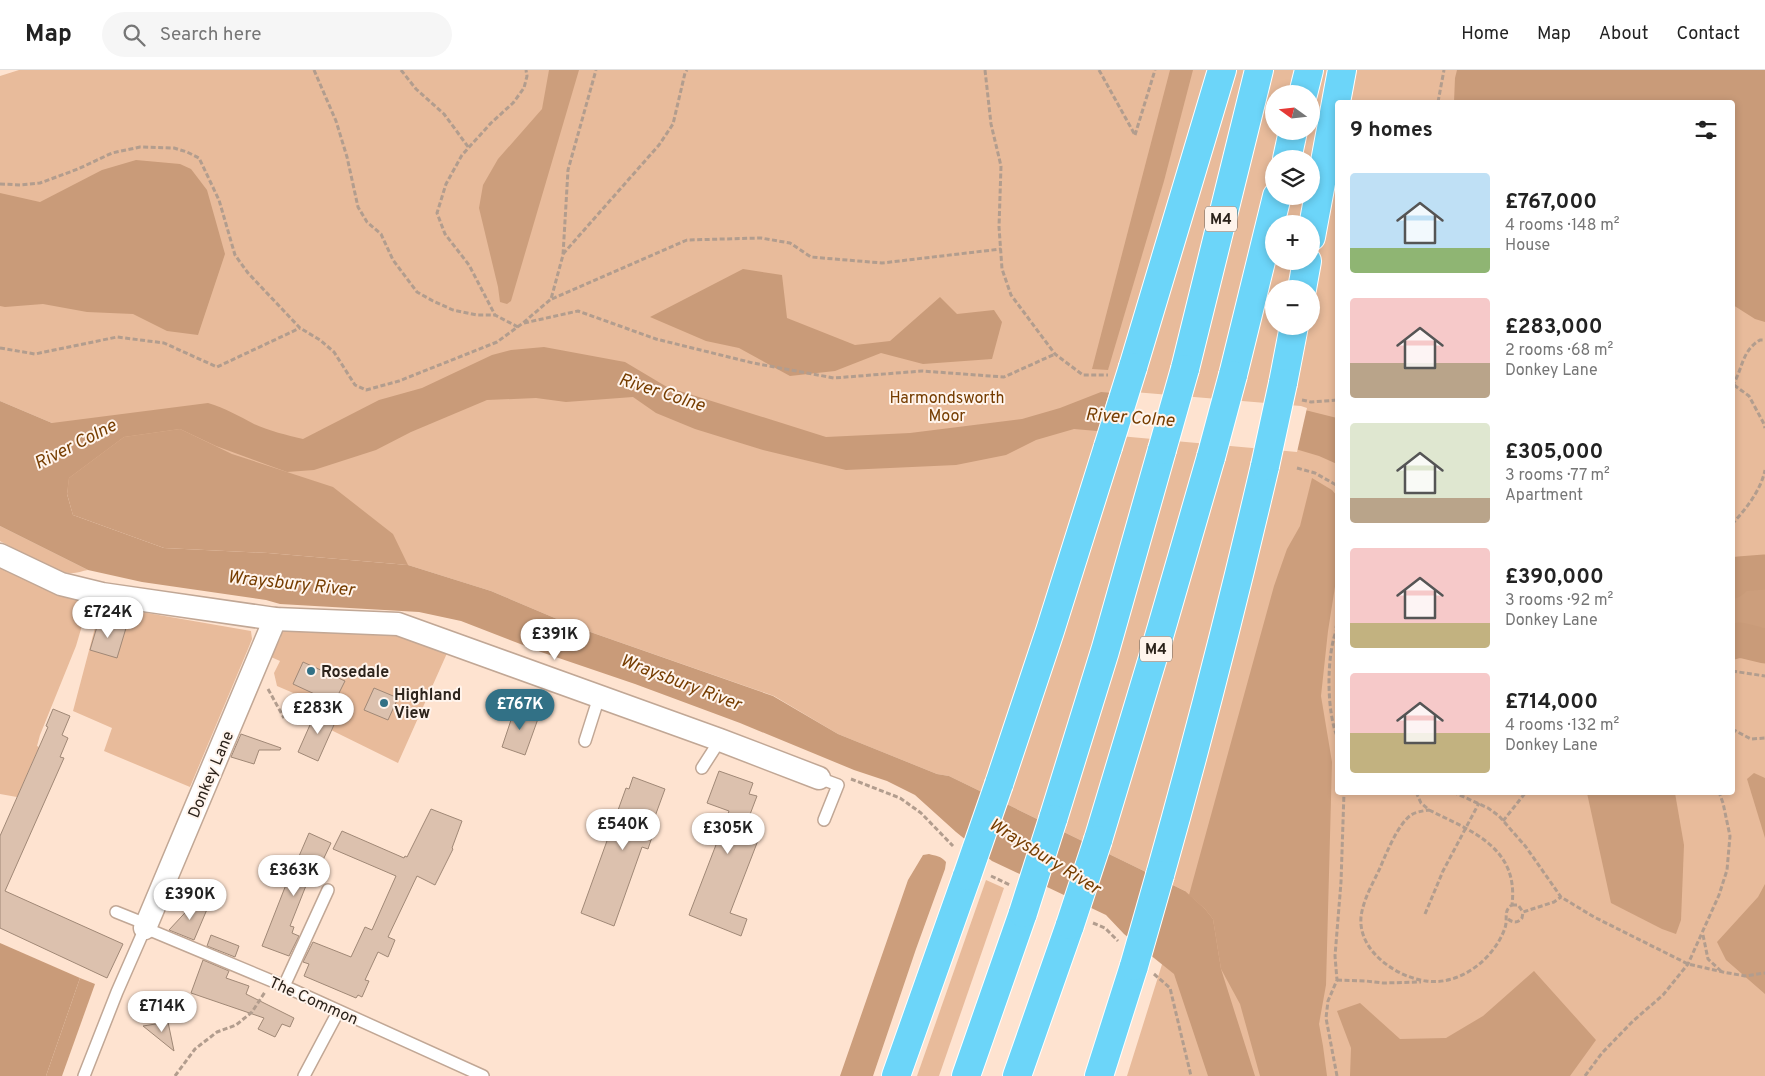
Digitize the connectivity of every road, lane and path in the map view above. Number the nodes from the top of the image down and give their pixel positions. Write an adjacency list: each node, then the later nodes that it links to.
1 (314, 70): 25 (path)
2 (401, 70): 18 (path)
3 (526, 70): 18 (path)
4 (596, 70): 23 (path)
5 (687, 70): 23 (path)
6 (985, 70): 22 (path)
7 (1099, 70): 8 (path)
8 (1155, 70)
9 (1222, 70): 67 (highway, bridge)
10 (1259, 70): 94 (highway, M4, bridge)
11 (1309, 70): 14 (highway)
12 (1342, 70): 15 (highway)
13 (1444, 70): 16 (path)
14 (1305, 85)
15 (1336, 100)
16 (1438, 100)
17 (1335, 108): 21 (highway)
18 (469, 148): 25 (path)
19 (0, 184): 28 (path)
20 (1276, 205): 76 (highway, M4, bridge)
21 (1315, 215)
22 (1001, 249): 24 (path); 32 (path)
23 (563, 255): 24 (path)
24 (551, 299): 26 (path)
25 (495, 315): 27 (path)
26 (523, 323): 27 (path); 32 (path)
27 (518, 327): 28 (path)
28 (300, 328): 31 (path)
29 (1292, 335): 81 (highway, bridge)
30 (1765, 340): 34 (path)
31 (0, 348)
32 (1055, 354): 33 (path)
33 (1083, 376)
34 (1735, 381)
35 (1735, 387): 36 (path)
36 (1765, 428)
37 (1297, 468): 39 (path)
38 (1765, 470): 40 (path)
39 (1335, 484)
40 (1735, 521)
41 (0, 554): 42 (street)
42 (275, 619): 47 (street); 77 (street, Donkey Lane)
43 (1335, 639): 50 (path)
44 (1735, 671): 45 (path)
45 (1765, 676)
46 (267, 689): 48 (path)
47 (599, 697): 52 (street); 53 (lane)
48 (284, 718)
49 (1735, 731): 51 (path)
50 (1335, 733)
51 (1765, 738)
52 (720, 740): 54 (lane); 55 (street)
53 (585, 741)
54 (702, 768)
55 (819, 778): 63 (lane); 66 (path)
56 (1344, 795): 85 (path)
57 (1417, 795): 62 (path)
58 (1460, 795): 61 (path)
59 (1524, 795): 64 (path)
60 (1720, 795): 78 (path)
61 (1479, 803): 64 (path); 65 (path)
62 (1429, 810): 65 (path); 86 (path)
63 (824, 820)
64 (1503, 820): 70 (path)
65 (1466, 828): 71 (path); 74 (path)
66 (957, 850)
67 (977, 875): 68 (path); 93 (highway)
68 (1011, 886)
69 (328, 890): 87 (lane)
70 (1561, 897): 73 (path); 80 (path)
71 (1512, 905): 73 (path); 75 (path)
72 (116, 912): 77 (lane, The Common)
73 (1523, 912): 75 (path)
74 (1425, 914)
75 (1508, 919): 86 (path)
76 (1079, 923): 79 (path); 95 (highway, M4)
77 (146, 926): 84 (lane, The Common); 89 (lane)
78 (1702, 934): 80 (path); 82 (path)
79 (1119, 942)
80 (1688, 964): 82 (path); 99 (path)
81 (1141, 967): 96 (highway); 97 (path)
82 (1722, 972): 83 (path)
83 (1765, 973)
84 (270, 980): 87 (lane, The Common); 90 (path)
85 (1337, 980): 86 (path); 98 (path)
86 (1426, 981)
87 (284, 986): 88 (lane, The Common)
88 (338, 1012): 91 (lane); 92 (lane, The Common)
89 (84, 1076)
90 (175, 1076)
91 (304, 1076)
92 (482, 1076)
93 (896, 1076)
94 (966, 1076)
95 (1017, 1076)
96 (1099, 1076)
97 (1191, 1076)
98 (1337, 1076)
99 (1585, 1076)

